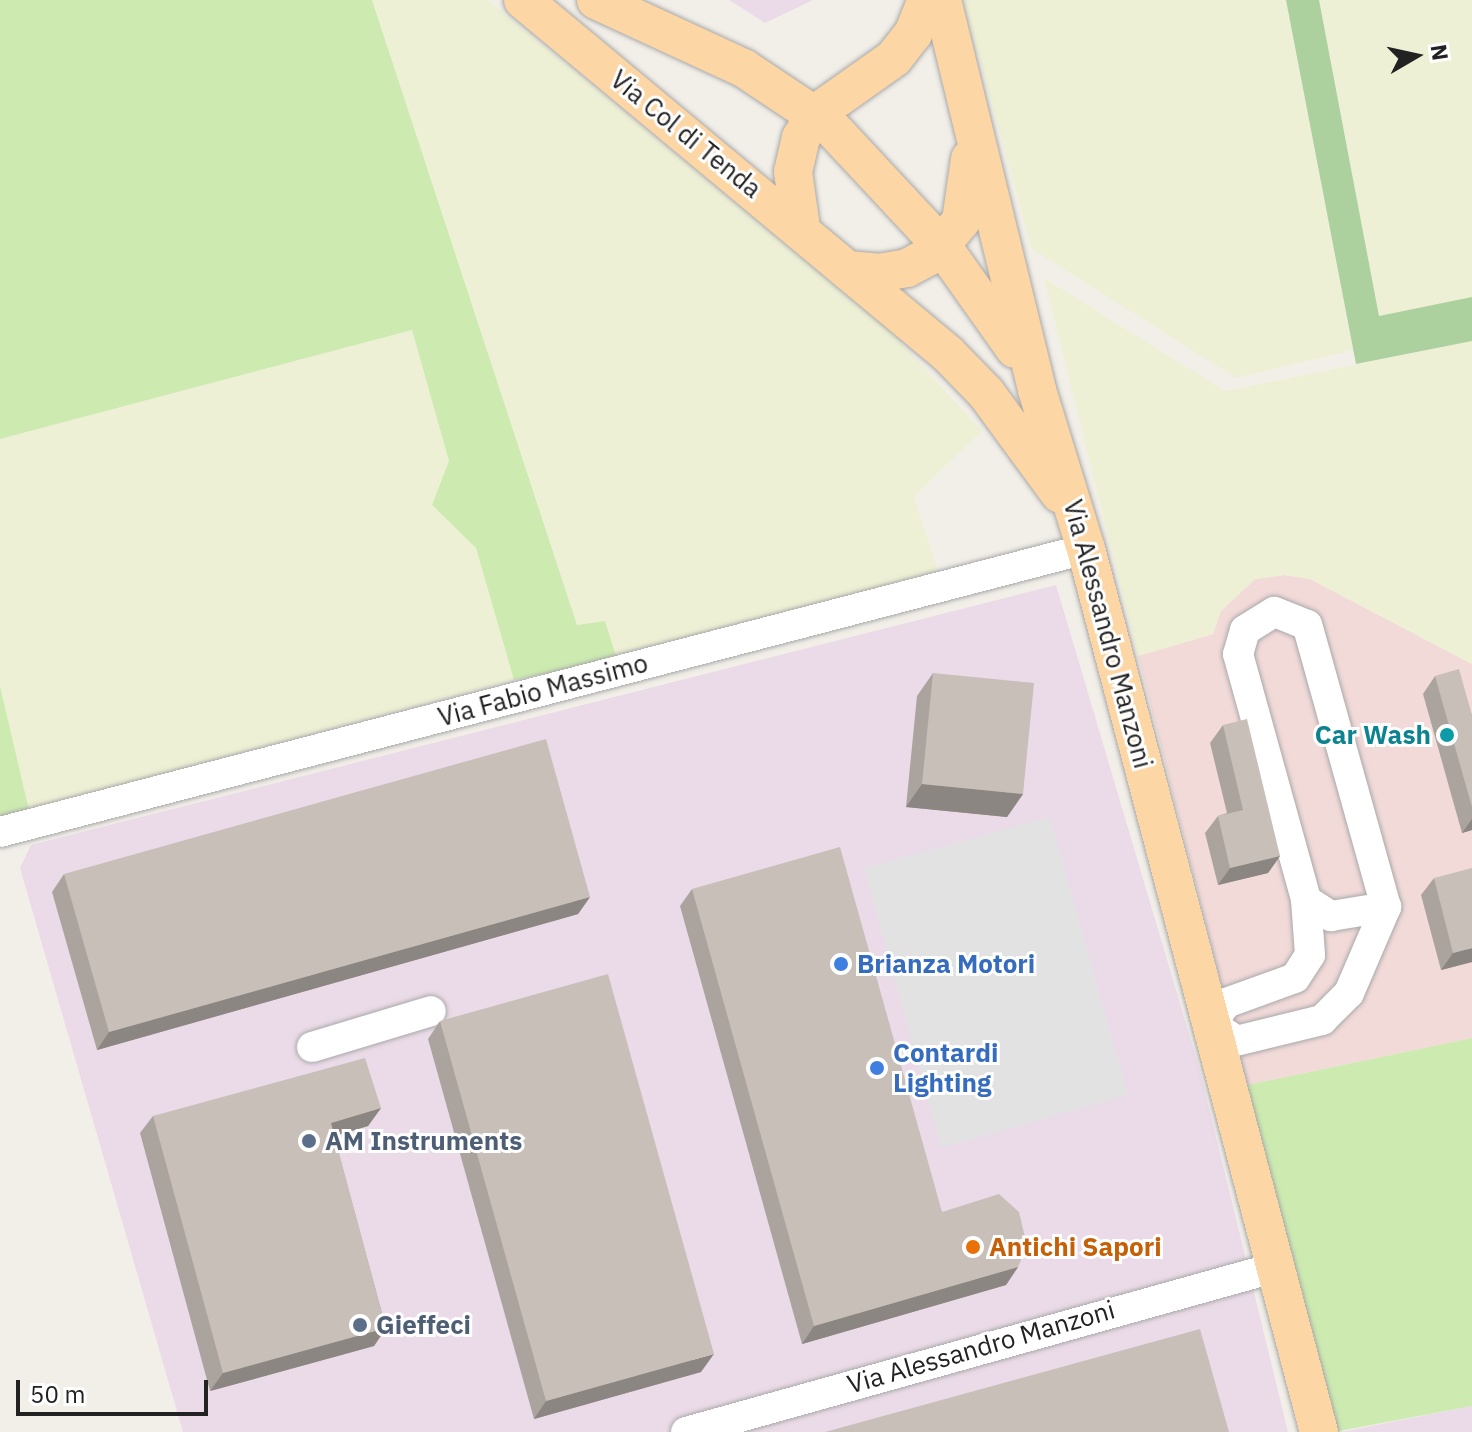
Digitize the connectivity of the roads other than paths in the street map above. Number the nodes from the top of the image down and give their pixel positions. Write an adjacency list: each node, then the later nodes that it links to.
1 (523, 0): 7 (main road, Via Col di Tenda)
2 (596, 0): 5 (main road)
3 (927, 0): 5 (main road)
4 (942, 0): 6 (main road, Via Alessandro Manzoni)
5 (815, 114): 7 (main road); 8 (main road)
6 (971, 134): 8 (main road); 10 (main road, Via Alessandro Manzoni)
7 (801, 228): 9 (main road, Via Col di Tenda)
8 (942, 246): 9 (main road); 10 (main road)
9 (847, 270): 11 (main road, Via Col di Tenda)
10 (1037, 390): 11 (main road, Via Alessandro Manzoni)
11 (1082, 534): 12 (street, Via Fabio Massimo); 16 (main road, Via Alessandro Manzoni)
12 (0, 832)
13 (1306, 900): 14 (street); 14 (street); 16 (street)
14 (1386, 907): 16 (street)
15 (431, 1011): 17 (street)
16 (1212, 1024): 18 (main road, Via Alessandro Manzoni)
17 (312, 1047)
18 (1277, 1267): 19 (street, Via Alessandro Manzoni); 20 (main road, Via Alessandro Manzoni)
19 (686, 1432)
20 (1319, 1432)

